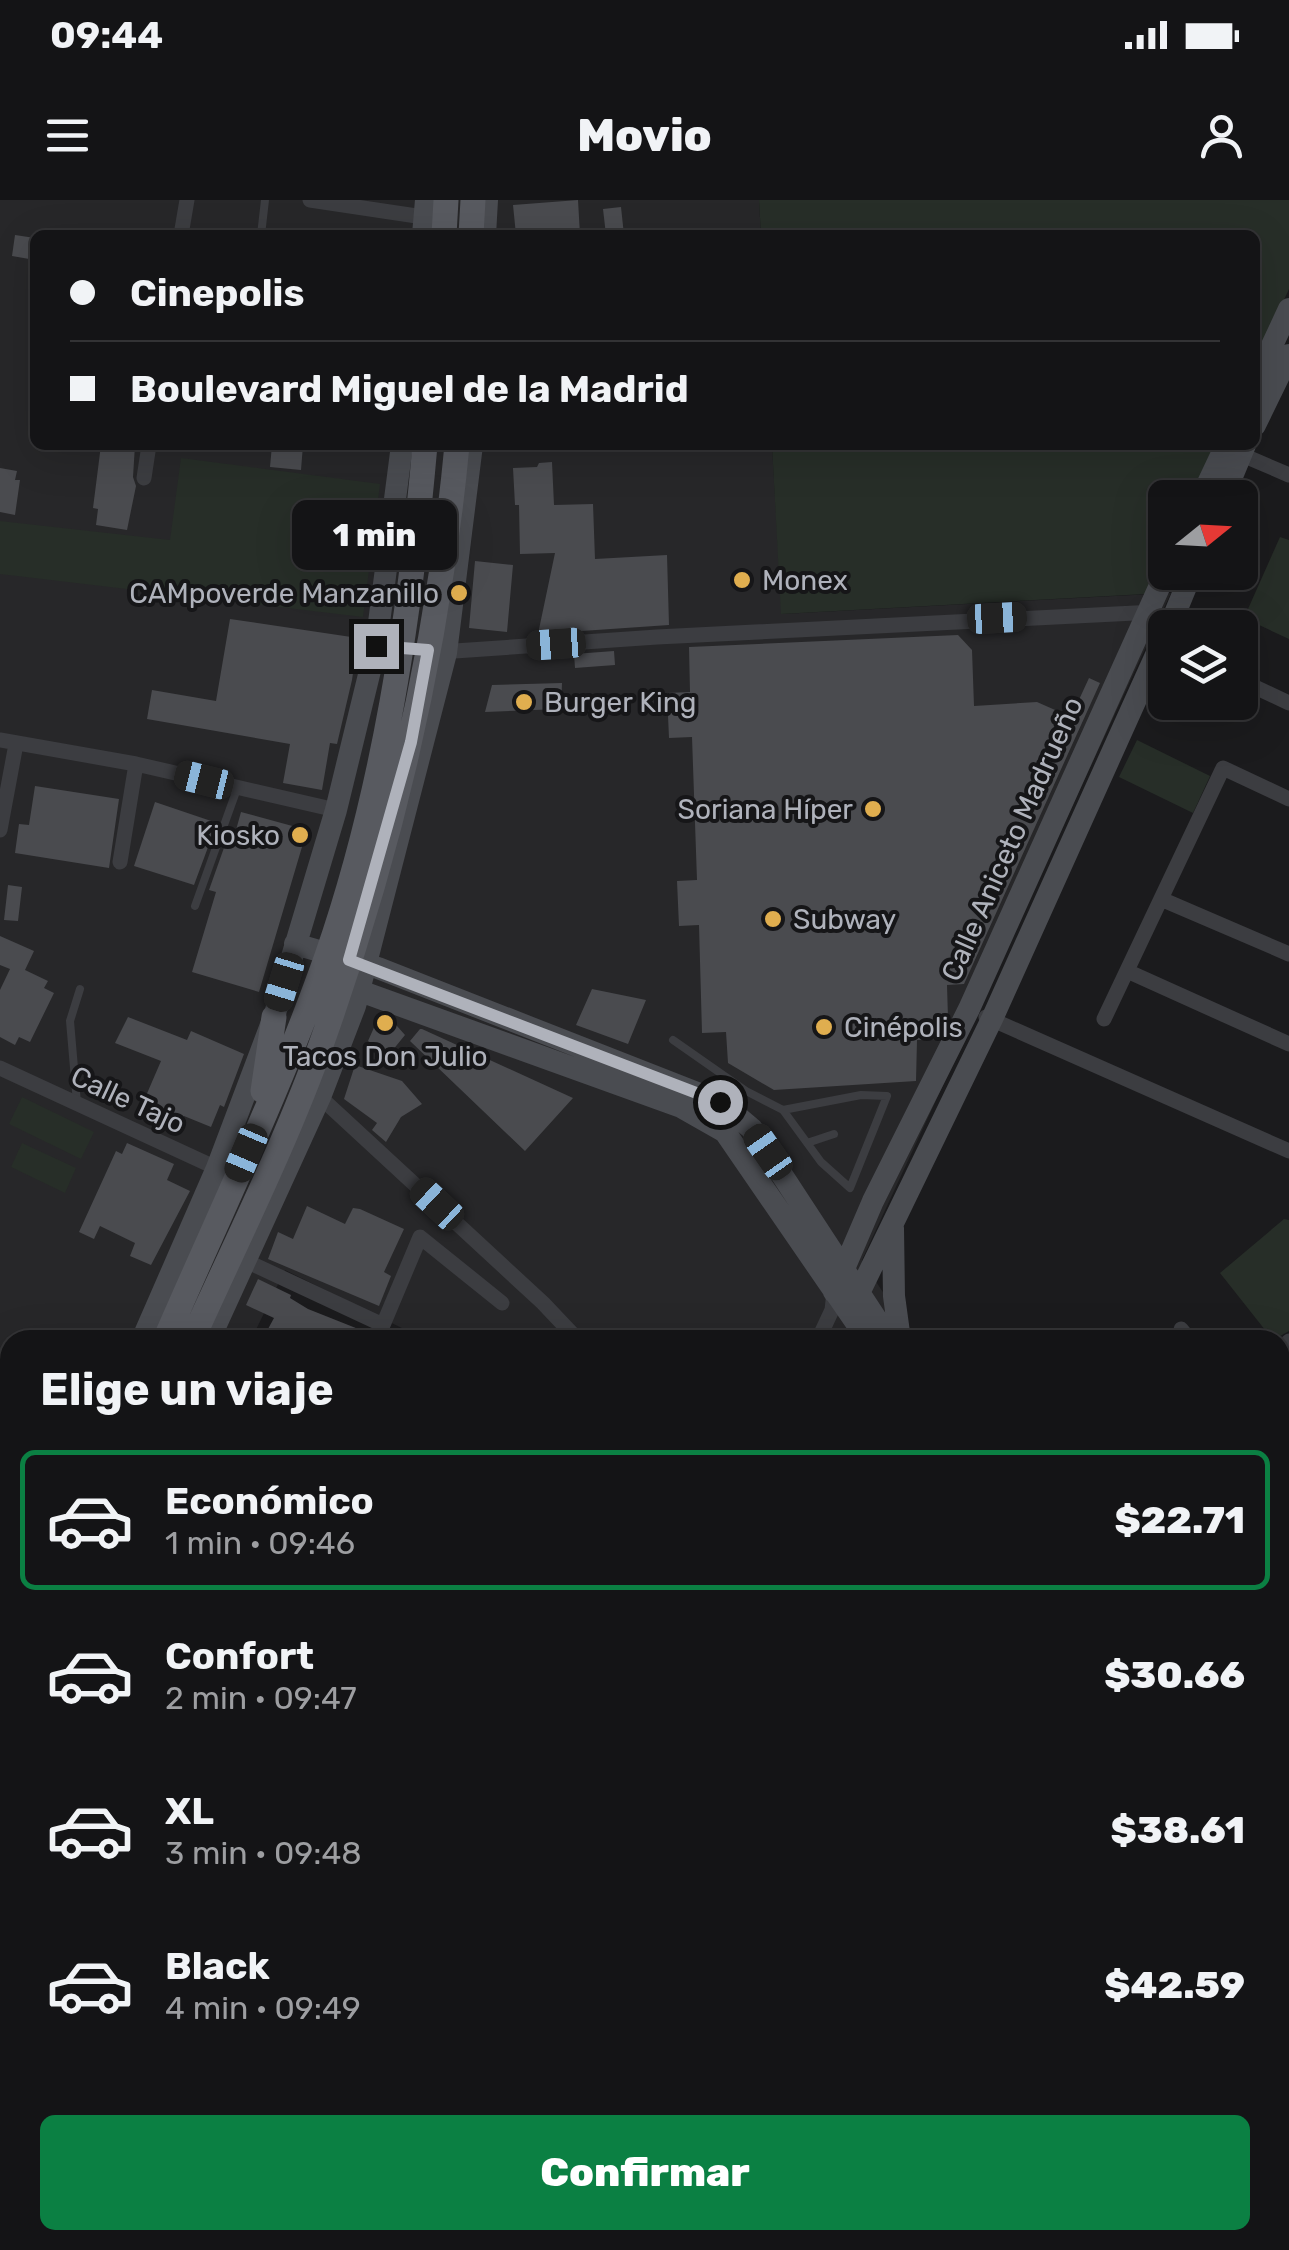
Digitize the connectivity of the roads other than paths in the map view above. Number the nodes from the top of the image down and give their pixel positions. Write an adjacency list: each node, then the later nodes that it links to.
1 (186, 200): 5 (street)
2 (265, 200): 6 (lane)
3 (310, 200): 4 (street)
4 (428, 218)
5 (182, 230)
6 (262, 230)
7 (1289, 309): 9 (main road)
8 (1289, 355): 10 (main road)
9 (1260, 371)
10 (1260, 415)
11 (148, 450): 21 (street)
12 (391, 450): 35 (street)
13 (401, 450): 26 (main road)
14 (425, 450): 27 (main road)
15 (456, 450): 27 (main road)
16 (471, 450): 27 (main road)
17 (1233, 450): 22 (main road)
18 (1234, 450): 23 (main road)
19 (1238, 450): 20 (street)
20 (1289, 475)
21 (144, 478)
22 (1213, 480)
23 (1227, 480)
24 (1157, 590): 25 (main road, Calle Aniceto Madrueño)
25 (1148, 610): 27 (street); 47 (main road, Calle Aniceto Madrueño)
26 (376, 646): 27 (street); 35 (main road)
27 (426, 650): 42 (main road); 42 (main road)
28 (1148, 674): 49 (main road, Calle Aniceto Madrueño)
29 (1258, 688): 30 (street)
30 (1289, 703)
31 (8, 742): 32 (street); 36 (street)
32 (136, 764): 33 (street); 37 (street)
33 (237, 789): 35 (street); 39 (lane)
34 (1289, 799): 38 (street)
35 (330, 808): 40 (main road); 61 (street)
36 (0, 830)
37 (120, 862)
38 (1161, 899): 41 (street); 44 (street)
39 (195, 906)
40 (295, 944): 42 (main road); 43 (main road)
41 (1289, 954)
42 (348, 959): 45 (main road); 45 (main road); 64 (main road)
43 (288, 969): 45 (main road); 48 (main road)
44 (1127, 971): 50 (street); 52 (street)
45 (340, 985): 54 (main road); 57 (main road); 68 (main road); 73 (main road)
46 (80, 989): 55 (lane)
47 (968, 1009): 49 (street); 63 (main road, Calle Aniceto Madrueño)
48 (274, 1016): 57 (main road); 61 (main road)
49 (992, 1019): 60 (street); 65 (main road, Calle Aniceto Madrueño)
50 (1104, 1019)
51 (673, 1040): 56 (lane)
52 (1289, 1044)
53 (0, 1068): 55 (street, Calle Tajo)
54 (320, 1097): 67 (main road); 75 (street)
55 (77, 1104): 61 (street, Calle Tajo)
56 (783, 1110): 59 (lane); 62 (lane)
57 (257, 1129): 61 (main road)
58 (834, 1134): 59 (lane)
59 (807, 1142): 62 (lane)
60 (1288, 1148)
61 (221, 1170): 70 (street); 71 (main road); 72 (main road)
62 (850, 1188): 63 (lane)
63 (873, 1201): 66 (main road, Calle Aniceto Madrueño)
64 (814, 1224): 66 (main road); 68 (main road)
65 (893, 1226): 68 (main road, Calle Aniceto Madrueño); 79 (main road)
66 (861, 1229): 68 (main road, Calle Aniceto Madrueño)
67 (246, 1261): 69 (street); 74 (main road)
68 (843, 1294): 76 (street); 77 (main road); 78 (main road)
69 (502, 1303)
70 (139, 1330)
71 (147, 1330)
72 (168, 1330)
73 (212, 1330)
74 (213, 1330)
75 (569, 1330)
76 (823, 1330)
77 (863, 1330)
78 (880, 1330)
79 (899, 1330)

